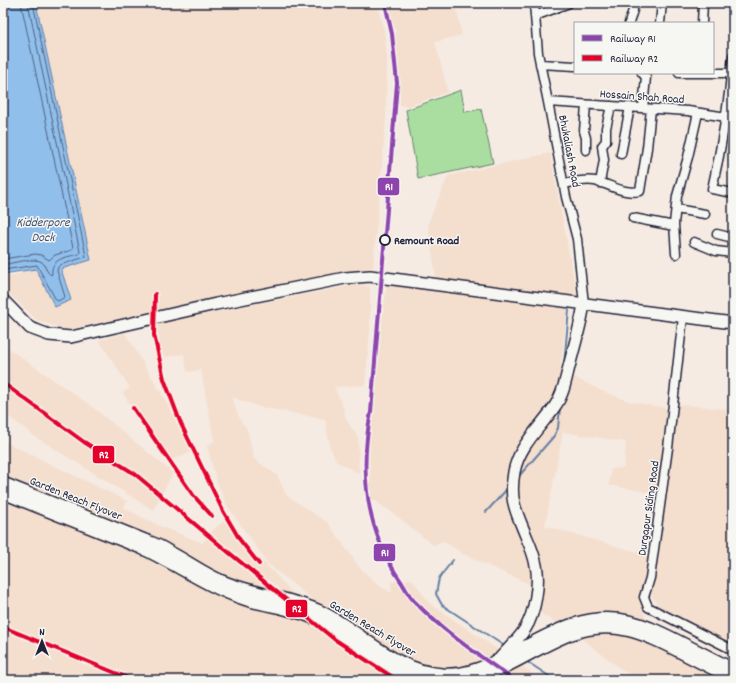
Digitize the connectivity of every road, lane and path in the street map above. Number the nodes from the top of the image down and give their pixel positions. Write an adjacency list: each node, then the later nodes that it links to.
1 (534, 3): 6 (street, Bhukaliash Road)
2 (569, 3): 6 (street)
3 (633, 3): 7 (street)
4 (662, 3): 8 (street)
5 (703, 3): 9 (street)
6 (535, 16): 11 (street, Bhukaliash Road)
7 (629, 22)
8 (660, 22)
9 (702, 22)
10 (733, 56): 14 (street)
11 (540, 64): 12 (street); 16 (street, Bhukaliash Road)
12 (574, 66)
13 (714, 73): 14 (street)
14 (731, 73): 22 (street)
15 (643, 74): 20 (street)
16 (548, 102): 17 (street, Hossain Shah Road); 26 (street, Bhukaliash Road)
17 (586, 105): 18 (street, Hossain Shah Road); 23 (street)
18 (611, 106): 19 (street, Hossain Shah Road); 25 (street)
19 (630, 107): 20 (street, Hossain Shah Road); 24 (street)
20 (647, 109): 21 (street, Hossain Shah Road); 25 (street)
21 (698, 113): 22 (street, Hossain Shah Road); 28 (street)
22 (729, 118): 27 (street)
23 (586, 150)
24 (621, 154)
25 (600, 183): 26 (street)
26 (564, 184): 38 (street, Bhukaliash Road)
27 (733, 193)
28 (676, 209): 29 (street); 31 (street)
29 (705, 214)
30 (633, 218): 31 (street)
31 (674, 226): 36 (street)
32 (717, 234): 33 (street)
33 (733, 238)
34 (694, 242): 35 (street)
35 (733, 253)
36 (676, 254)
37 (3, 300): 38 (main road)
38 (584, 304): 39 (main road); 44 (main road)
39 (683, 317): 40 (main road); 43 (street, Durgapur Siding Road)
40 (733, 323)
41 (3, 483): 44 (main road, Garden Reach Flyover)
42 (3, 493): 47 (main road, Garden Reach Flyover)
43 (733, 650)
44 (498, 661): 45 (main road, Garden Reach Flyover)
45 (733, 669)
46 (733, 679): 48 (main road)
47 (421, 680)
48 (472, 680)

